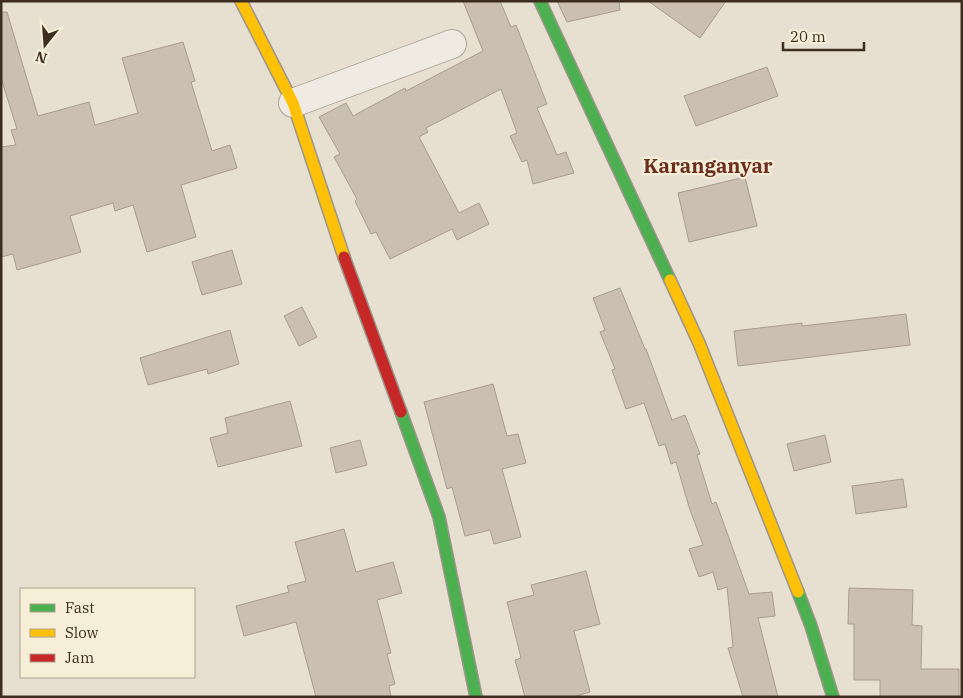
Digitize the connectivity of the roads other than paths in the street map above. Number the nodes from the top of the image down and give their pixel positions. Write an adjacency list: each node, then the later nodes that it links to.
1 (241, 1): 4 (street)
2 (540, 1): 6 (street)
3 (452, 44): 4 (street)
4 (293, 103): 5 (street)
5 (476, 697)
6 (833, 697)

